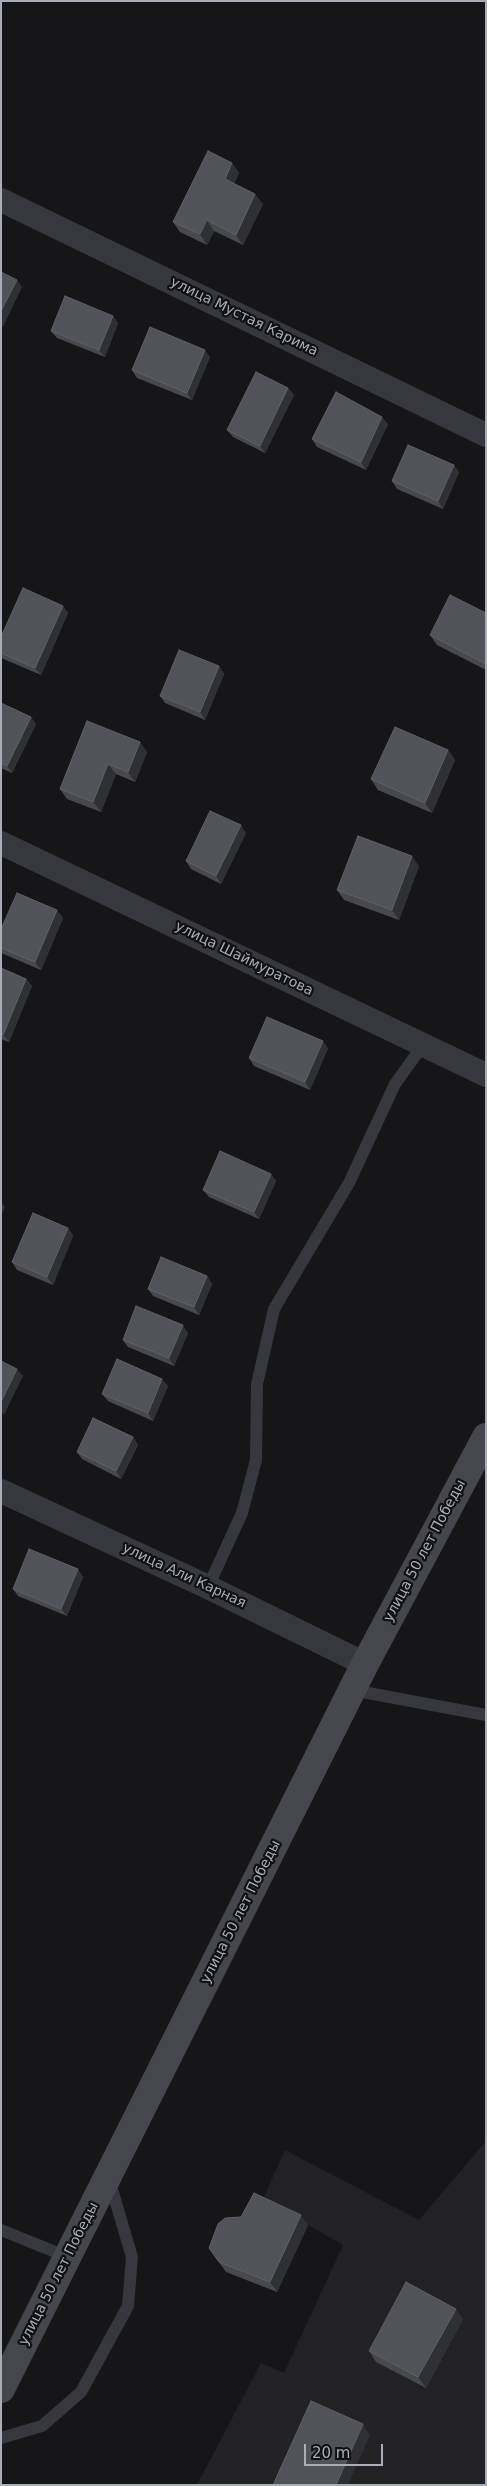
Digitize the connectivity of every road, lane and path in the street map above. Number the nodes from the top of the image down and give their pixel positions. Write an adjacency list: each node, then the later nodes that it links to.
1 (1, 200): 2 (street, улица Мустая Карима)
2 (486, 435)
3 (1, 843): 4 (street, улица Шаймуратова)
4 (423, 1045): 5 (street, улица Шаймуратова); 8 (lane)
5 (486, 1075)
6 (486, 1437): 9 (street, улица 50 лет Победы)
7 (1, 1491): 8 (street, улица Али Карная)
8 (208, 1587): 9 (street, улица Али Карная)
9 (365, 1664): 10 (street, улица 50 лет Победы)
10 (352, 1690): 11 (lane); 12 (street, улица 50 лет Победы)
11 (486, 1715)
12 (108, 2176): 14 (street, улица 50 лет Победы); 16 (lane)
13 (1, 2230): 14 (lane)
14 (68, 2257): 15 (street, улица 50 лет Победы)
15 (1, 2389)
16 (1, 2438)

